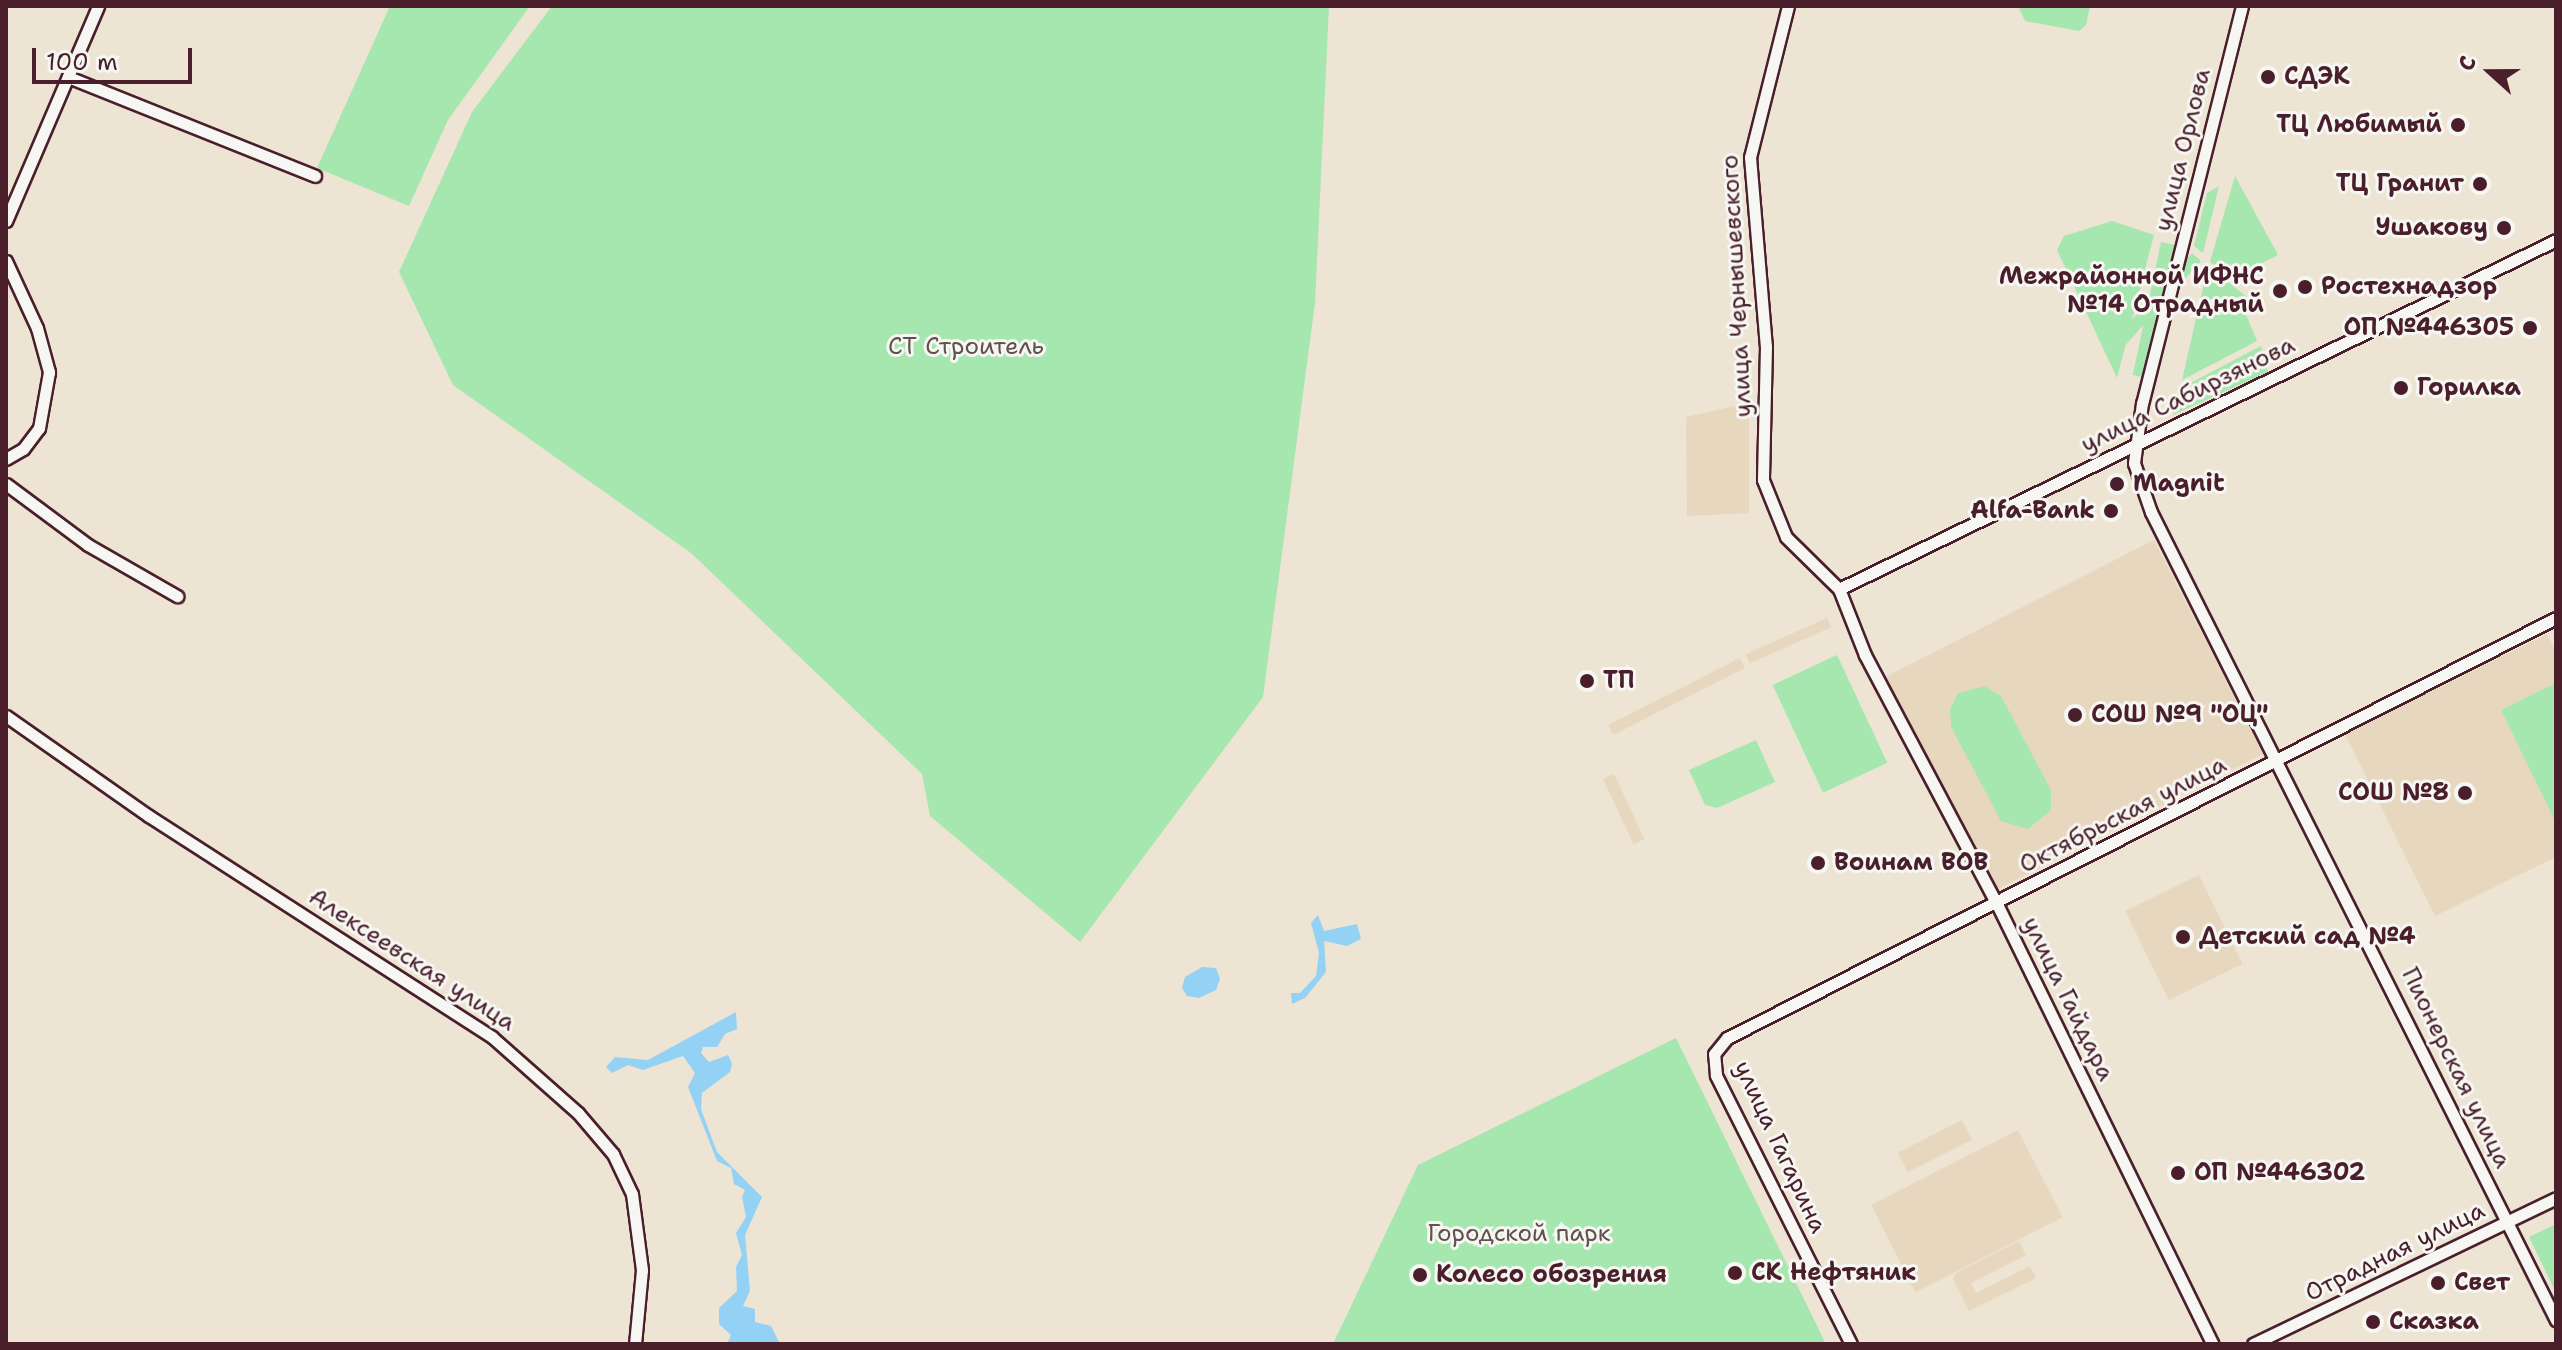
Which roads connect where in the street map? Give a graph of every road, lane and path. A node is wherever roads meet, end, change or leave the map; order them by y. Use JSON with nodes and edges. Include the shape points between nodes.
{"nodes":[{"id":1,"x":98,"y":6,"type":"edge"},
{"id":2,"x":1788,"y":6,"type":"edge"},
{"id":3,"x":2242,"y":6,"type":"edge"},
{"id":4,"x":68,"y":77,"type":"junction"},
{"id":5,"x":315,"y":176,"type":"dead end"},
{"id":6,"x":6,"y":221,"type":"edge"},
{"id":7,"x":2556,"y":240,"type":"edge"},
{"id":8,"x":6,"y":261,"type":"edge"},
{"id":9,"x":2134,"y":446,"type":"junction"},
{"id":10,"x":6,"y":459,"type":"edge"},
{"id":11,"x":6,"y":484,"type":"edge"},
{"id":12,"x":1839,"y":589,"type":"junction"},
{"id":13,"x":177,"y":596,"type":"dead end"},
{"id":14,"x":2556,"y":618,"type":"edge"},
{"id":15,"x":6,"y":716,"type":"edge"},
{"id":16,"x":2279,"y":761,"type":"junction"},
{"id":17,"x":1997,"y":904,"type":"junction"},
{"id":18,"x":1714,"y":1054,"type":"joint"},
{"id":19,"x":2556,"y":1198,"type":"edge"},
{"id":20,"x":2507,"y":1222,"type":"junction"},
{"id":21,"x":2556,"y":1320,"type":"edge"},
{"id":22,"x":635,"y":1344,"type":"edge"},
{"id":23,"x":1851,"y":1344,"type":"edge"},
{"id":24,"x":2213,"y":1344,"type":"edge"},
{"id":25,"x":2253,"y":1344,"type":"edge"}],
"edges":[{"from":1,"to":4,"type":"street"},
{"from":2,"to":12,"type":"street","name":"улица Чернышевского","via":[[1750,157],[1766,346],[1763,480],[1786,537]]},
{"from":3,"to":9,"type":"street","name":"улица Орлова"},
{"from":4,"to":5,"type":"street"},
{"from":4,"to":6,"type":"street"},
{"from":7,"to":9,"type":"street","name":"улица Сабирзянова"},
{"from":8,"to":10,"type":"street","via":[[37,328],[49,381],[39,428],[23,449]]},
{"from":9,"to":12,"type":"street","name":"улица Сабирзянова"},
{"from":9,"to":16,"type":"street","name":"Пионерская улица","via":[[2134,463],[2151,512]]},
{"from":11,"to":13,"type":"street","via":[[88,545]]},
{"from":12,"to":17,"type":"street","name":"улица Гайдара","via":[[1865,655]]},
{"from":14,"to":16,"type":"street","name":"Октябрьская улица"},
{"from":15,"to":22,"type":"street","name":"Алексеевская улица","via":[[149,816],[492,1037],[569,1104],[613,1154],[632,1194],[642,1270]]},
{"from":16,"to":17,"type":"street","name":"Октябрьская улица"},
{"from":16,"to":20,"type":"street","name":"Пионерская улица"},
{"from":17,"to":18,"type":"street","name":"Октябрьская улица","via":[[1727,1038]]},
{"from":17,"to":24,"type":"street","name":"улица Гайдара"},
{"from":18,"to":23,"type":"street","name":"улица Гагарина","via":[[1716,1075]]},
{"from":19,"to":20,"type":"street","name":"Отрадная улица"},
{"from":20,"to":21,"type":"street","name":"Пионерская улица"},
{"from":20,"to":25,"type":"street","name":"Отрадная улица"}]}
